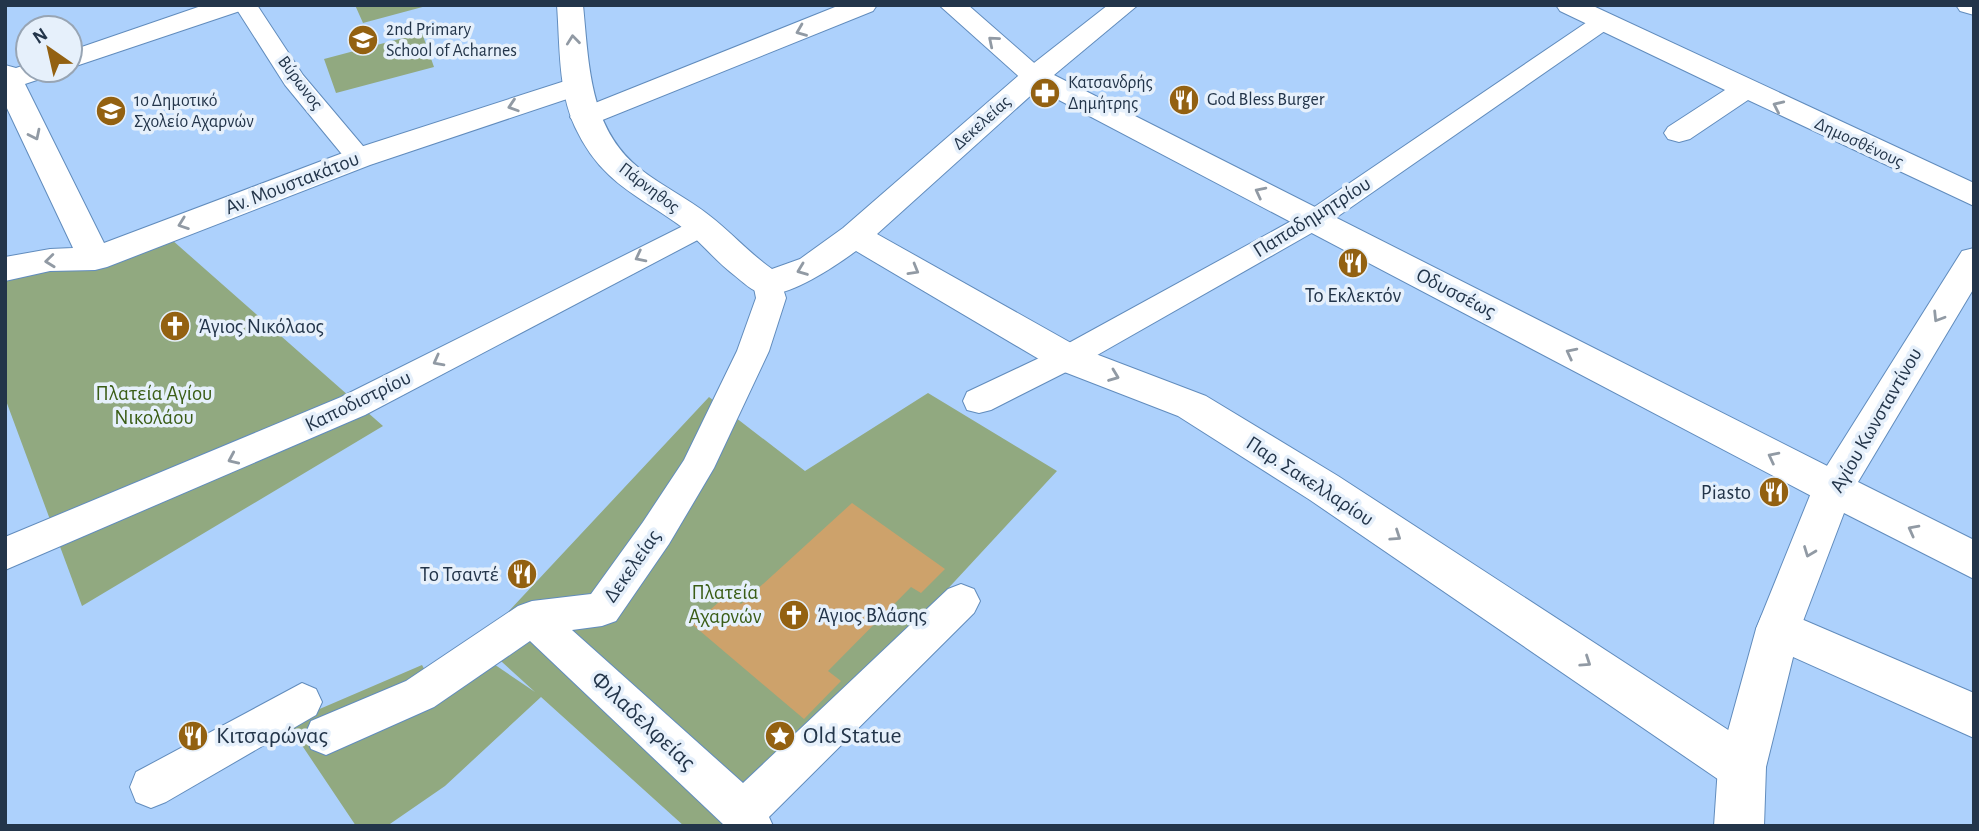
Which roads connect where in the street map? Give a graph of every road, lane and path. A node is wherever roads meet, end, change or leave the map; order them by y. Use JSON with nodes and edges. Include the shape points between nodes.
{"nodes":[{"id":1,"x":230,"y":5,"type":"edge"},
{"id":2,"x":245,"y":5,"type":"edge"},
{"id":3,"x":570,"y":5,"type":"edge"},
{"id":4,"x":864,"y":5,"type":"edge"},
{"id":5,"x":952,"y":5,"type":"edge"},
{"id":6,"x":1125,"y":5,"type":"edge"},
{"id":7,"x":1569,"y":5,"type":"edge"},
{"id":8,"x":1628,"y":5,"type":"edge"},
{"id":9,"x":1969,"y":5,"type":"edge"},
{"id":10,"x":1974,"y":7,"type":"edge"},
{"id":11,"x":1604,"y":21,"type":"junction"},
{"id":12,"x":84,"y":55,"type":"edge"},
{"id":13,"x":1035,"y":76,"type":"junction"},
{"id":14,"x":7,"y":77,"type":"edge"},
{"id":15,"x":578,"y":86,"type":"junction"},
{"id":16,"x":1744,"y":90,"type":"junction"},
{"id":17,"x":585,"y":117,"type":"junction"},
{"id":18,"x":1679,"y":133,"type":"dead end"},
{"id":19,"x":359,"y":158,"type":"junction"},
{"id":20,"x":1974,"y":196,"type":"edge"},
{"id":21,"x":1314,"y":220,"type":"junction"},
{"id":22,"x":701,"y":226,"type":"junction"},
{"id":23,"x":855,"y":236,"type":"junction"},
{"id":24,"x":1974,"y":259,"type":"edge"},
{"id":25,"x":95,"y":260,"type":"junction"},
{"id":26,"x":5,"y":269,"type":"edge"},
{"id":27,"x":757,"y":275,"type":"junction"},
{"id":28,"x":1067,"y":358,"type":"junction"},
{"id":29,"x":979,"y":401,"type":"dead end"},
{"id":30,"x":1833,"y":488,"type":"junction"},
{"id":31,"x":5,"y":554,"type":"edge"},
{"id":32,"x":1974,"y":561,"type":"edge"},
{"id":33,"x":961,"y":601,"type":"dead end"},
{"id":34,"x":532,"y":618,"type":"junction"},
{"id":35,"x":1778,"y":629,"type":"junction"},
{"id":36,"x":302,"y":702,"type":"dead end"},
{"id":37,"x":1974,"y":716,"type":"edge"},
{"id":38,"x":326,"y":735,"type":"dead end"},
{"id":39,"x":1742,"y":767,"type":"junction"},
{"id":40,"x":152,"y":787,"type":"dead end"},
{"id":41,"x":747,"y":820,"type":"edge"},
{"id":42,"x":1739,"y":826,"type":"edge"}],
"edges":[{"from":1,"to":12,"type":"street"},
{"from":2,"to":19,"type":"street","name":"Βύρωνος","via":[[294,80]]},
{"from":15,"to":3,"type":"street","name":"Πάρνηθος","one_way":true},
{"from":4,"to":17,"type":"street","one_way":true},
{"from":13,"to":5,"type":"street","name":"Οδυσσέως","one_way":true},
{"from":6,"to":13,"type":"street","name":"Δεκελείας"},
{"from":7,"to":11,"type":"street","name":"Δημοσθένους"},
{"from":8,"to":11,"type":"street","name":"Παπαδημητρίου"},
{"from":9,"to":10,"type":"street"},
{"from":11,"to":16,"type":"street","name":"Δημοσθένους"},
{"from":11,"to":21,"type":"street","name":"Παπαδημητρίου"},
{"from":21,"to":13,"type":"street","name":"Οδυσσέως","one_way":true},
{"from":13,"to":23,"type":"street","name":"Δεκελείας"},
{"from":14,"to":25,"type":"street","one_way":true},
{"from":15,"to":17,"type":"street","name":"Πάρνηθος"},
{"from":15,"to":19,"type":"street","name":"Αν. Μουστακάτου","one_way":true},
{"from":16,"to":18,"type":"street"},
{"from":20,"to":16,"type":"street","name":"Δημοσθένους","one_way":true},
{"from":17,"to":22,"type":"street","name":"Πάρνηθος","via":[[610,158]]},
{"from":19,"to":25,"type":"street","name":"Αν. Μουστακάτου","one_way":true},
{"from":21,"to":28,"type":"street","name":"Παπαδημητρίου"},
{"from":30,"to":21,"type":"street","name":"Οδυσσέως","one_way":true},
{"from":22,"to":27,"type":"street","name":"Πάρνηθος"},
{"from":22,"to":31,"type":"street","name":"Καποδιστρίου","one_way":true,"via":[[353,406]]},
{"from":23,"to":27,"type":"street","name":"Δεκελείας","one_way":true,"via":[[812,267]]},
{"from":23,"to":28,"type":"street","name":"Παρ. Σακελλαρίου","one_way":true},
{"from":24,"to":30,"type":"street","name":"Αγίου Κωνσταντίνου","one_way":true},
{"from":25,"to":26,"type":"street","name":"Αν. Μουστακάτου","one_way":true,"via":[[50,260]]},
{"from":27,"to":34,"type":"street","name":"Δεκελείας","via":[[771,298],[753,351],[697,468],[656,533],[602,609]]},
{"from":28,"to":29,"type":"street","name":"Παπαδημητρίου"},
{"from":28,"to":39,"type":"street","name":"Παρ. Σακελλαρίου","one_way":true,"via":[[1192,406],[1324,488]]},
{"from":32,"to":30,"type":"street","name":"Οδυσσέως","one_way":true},
{"from":30,"to":35,"type":"street","name":"Αγίου Κωνσταντίνου","one_way":true},
{"from":33,"to":41,"type":"street"},
{"from":34,"to":38,"type":"street","name":"Δεκελείας","via":[[420,694]]},
{"from":34,"to":41,"type":"street","name":"Φιλαδελφείας"},
{"from":35,"to":37,"type":"street"},
{"from":35,"to":39,"type":"street","name":"Αγίου Κωνσταντίνου"},
{"from":36,"to":40,"type":"street"},
{"from":39,"to":42,"type":"street","name":"Αγίου Κωνσταντίνου"}]}
